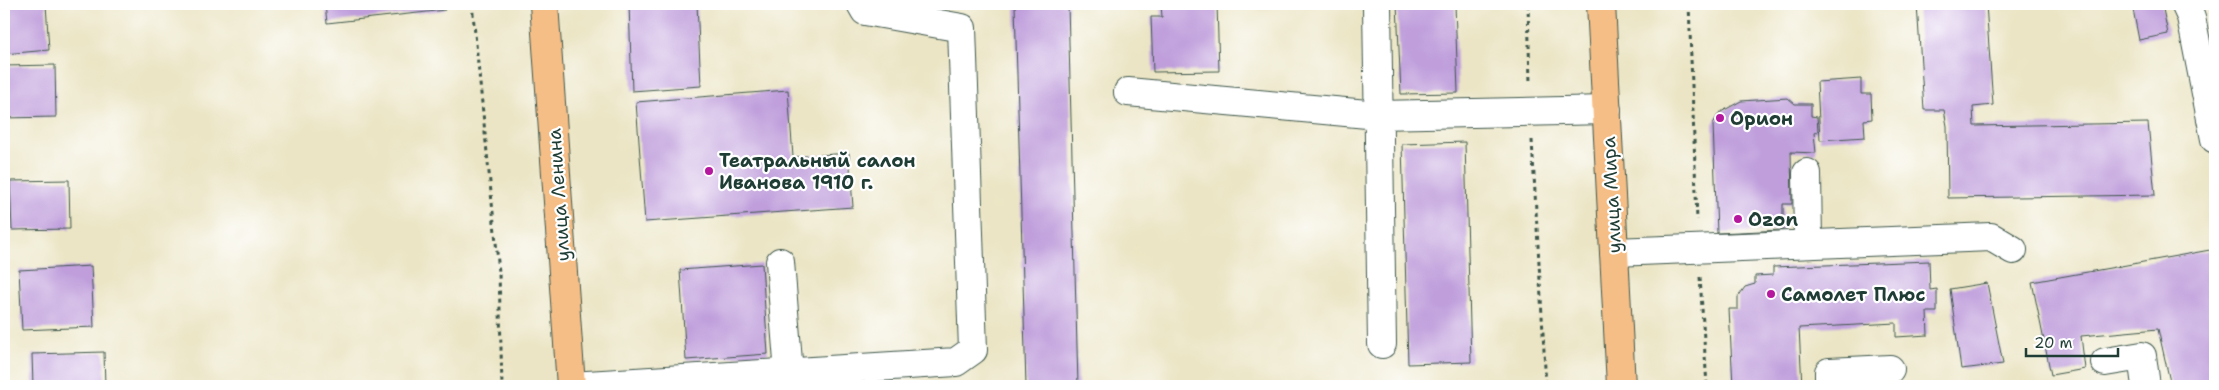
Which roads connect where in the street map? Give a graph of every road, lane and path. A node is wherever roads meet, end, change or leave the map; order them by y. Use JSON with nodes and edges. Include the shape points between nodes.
{"nodes":[{"id":1,"x":472,"y":4,"type":"edge"},
{"id":2,"x":544,"y":4,"type":"edge"},
{"id":3,"x":861,"y":4,"type":"edge"},
{"id":4,"x":1377,"y":4,"type":"edge"},
{"id":5,"x":1528,"y":4,"type":"edge"},
{"id":6,"x":1601,"y":4,"type":"edge"},
{"id":7,"x":1689,"y":4,"type":"edge"},
{"id":8,"x":2185,"y":4,"type":"edge"},
{"id":9,"x":1128,"y":92,"type":"dead end"},
{"id":10,"x":1607,"y":110,"type":"junction"},
{"id":11,"x":1531,"y":114,"type":"junction"},
{"id":12,"x":1378,"y":115,"type":"junction"},
{"id":13,"x":2215,"y":139,"type":"edge"},
{"id":14,"x":1807,"y":173,"type":"dead end"},
{"id":15,"x":1808,"y":244,"type":"junction"},
{"id":16,"x":1698,"y":247,"type":"junction"},
{"id":17,"x":2013,"y":250,"type":"dead end"},
{"id":18,"x":1614,"y":252,"type":"junction"},
{"id":19,"x":780,"y":262,"type":"dead end"},
{"id":20,"x":1382,"y":344,"type":"dead end"},
{"id":21,"x":4,"y":358,"type":"edge"},
{"id":22,"x":2105,"y":362,"type":"dead end"},
{"id":23,"x":1890,"y":368,"type":"dead end"},
{"id":24,"x":789,"y":374,"type":"junction"},
{"id":25,"x":6,"y":386,"type":"edge"},
{"id":26,"x":502,"y":386,"type":"edge"},
{"id":27,"x":572,"y":386,"type":"edge"},
{"id":28,"x":1546,"y":386,"type":"edge"},
{"id":29,"x":1621,"y":386,"type":"edge"},
{"id":30,"x":1707,"y":386,"type":"edge"},
{"id":31,"x":1830,"y":386,"type":"edge"},
{"id":32,"x":2146,"y":386,"type":"edge"}],
"edges":[{"from":1,"to":26,"type":"path","via":[[499,272]]},
{"from":2,"to":27,"type":"main road","name":"улица Ленина"},
{"from":3,"to":24,"type":"lane","via":[[865,11],[962,28],[973,350],[956,362]]},
{"from":4,"to":12,"type":"lane"},
{"from":5,"to":11,"type":"path"},
{"from":6,"to":10,"type":"main road","name":"улица Мира"},
{"from":7,"to":16,"type":"path"},
{"from":8,"to":13,"type":"lane","via":[[2191,17]]},
{"from":9,"to":12,"type":"lane"},
{"from":10,"to":11,"type":"lane"},
{"from":10,"to":18,"type":"main road","name":"улица Мира"},
{"from":11,"to":12,"type":"lane"},
{"from":11,"to":28,"type":"path"},
{"from":12,"to":20,"type":"lane"},
{"from":14,"to":15,"type":"lane"},
{"from":15,"to":16,"type":"lane"},
{"from":15,"to":17,"type":"lane","via":[[1991,237]]},
{"from":16,"to":18,"type":"lane"},
{"from":16,"to":30,"type":"path"},
{"from":18,"to":29,"type":"main road","name":"улица Мира"},
{"from":19,"to":24,"type":"lane"},
{"from":21,"to":25,"type":"path"},
{"from":22,"to":32,"type":"lane","via":[[2142,356]]},
{"from":23,"to":31,"type":"lane","via":[[1829,372]]},
{"from":24,"to":27,"type":"lane"}]}
